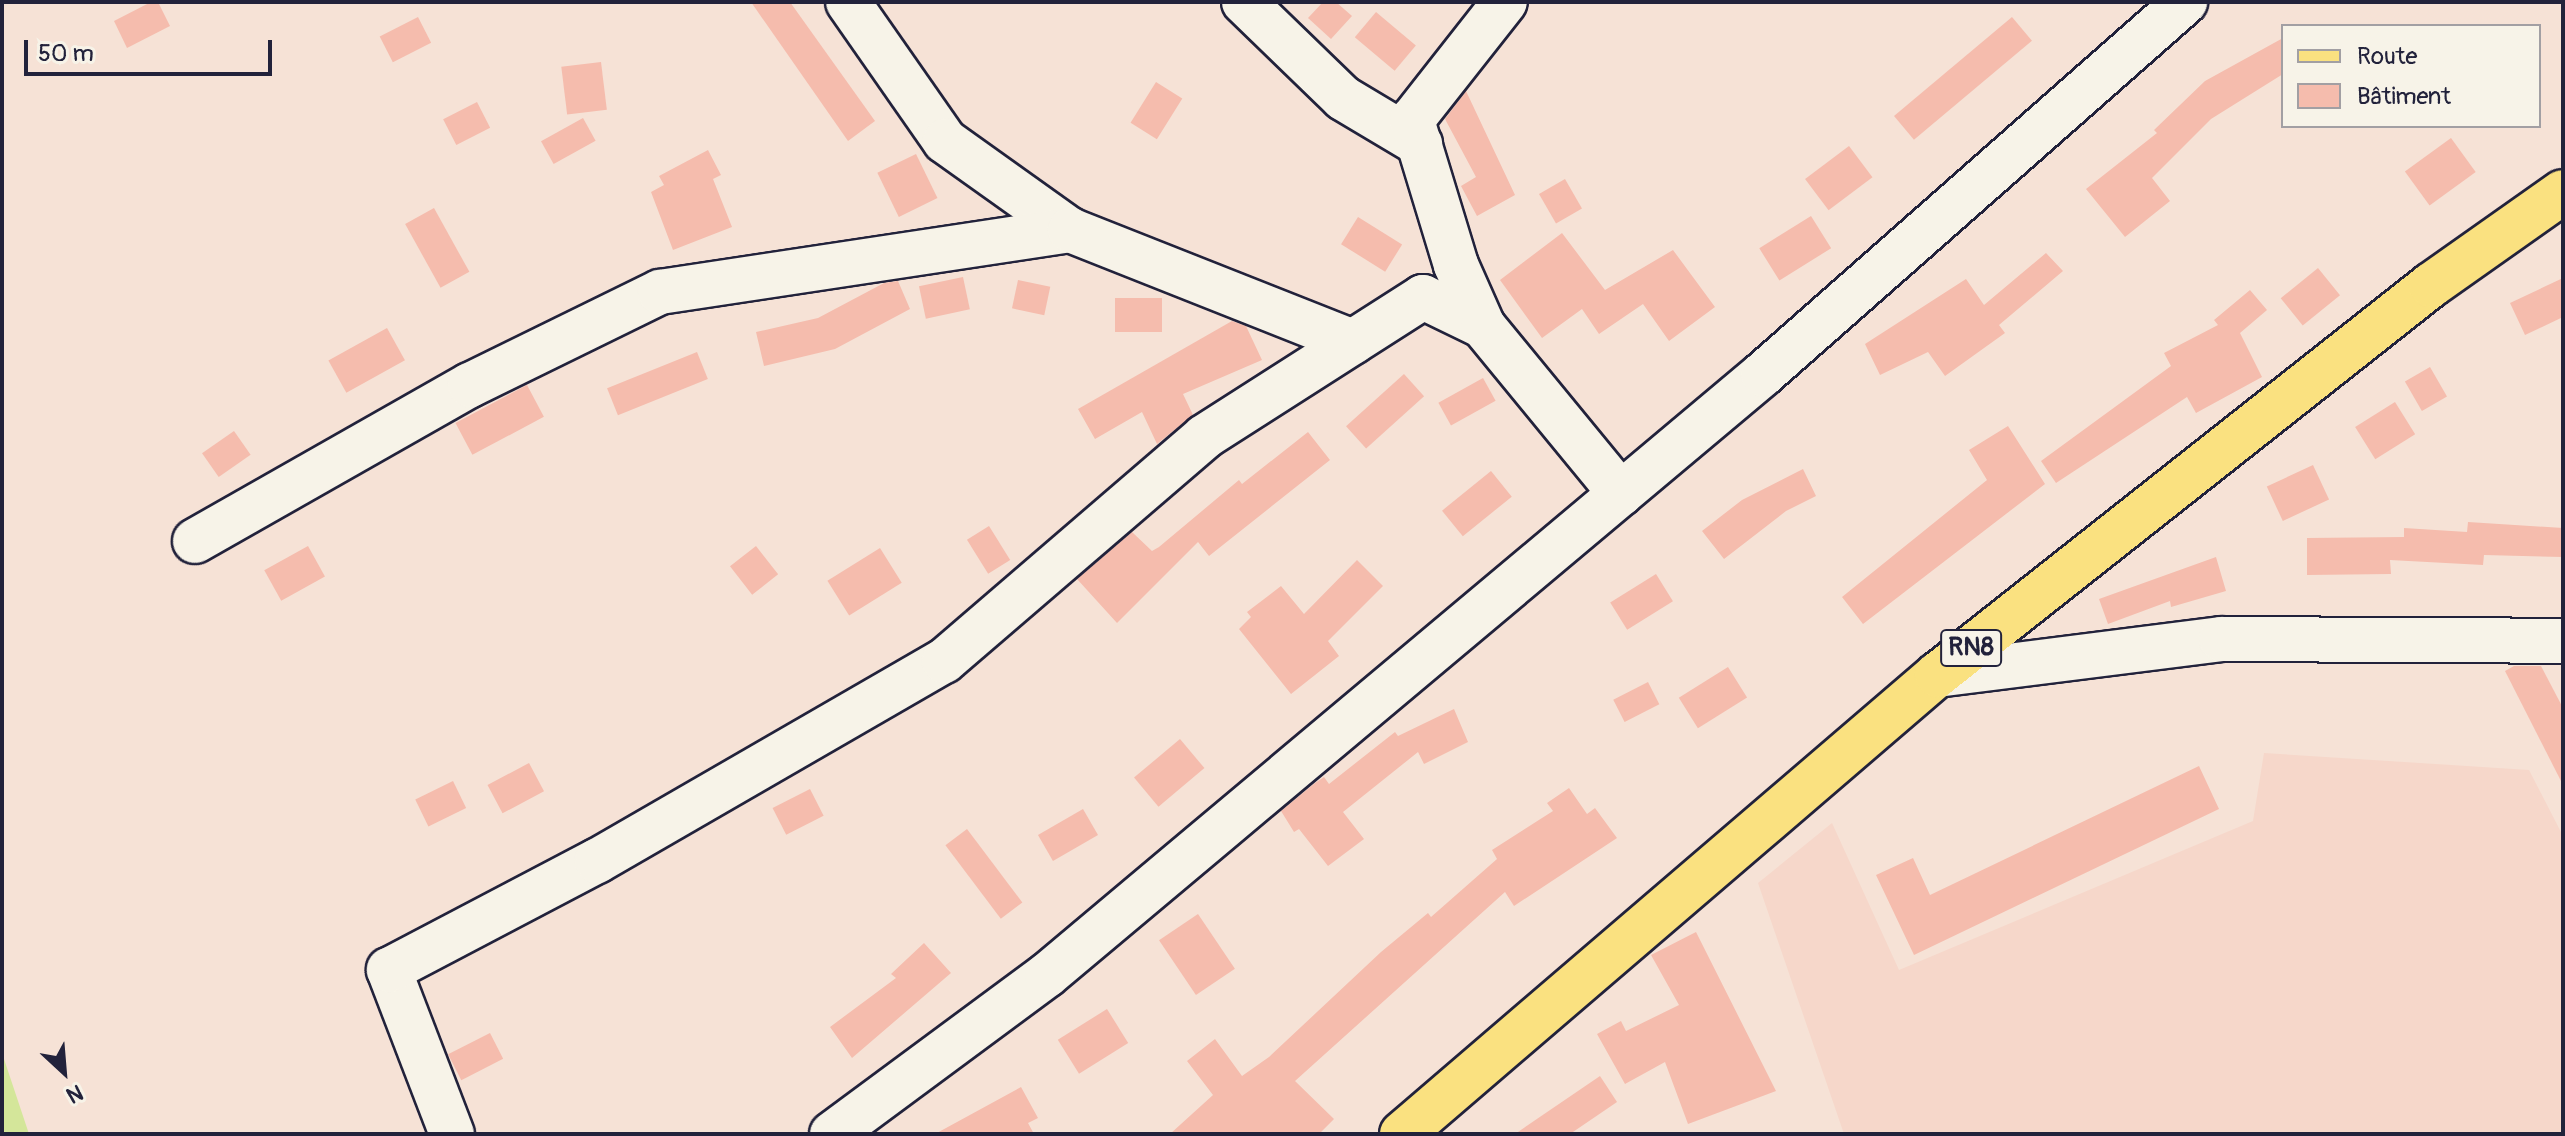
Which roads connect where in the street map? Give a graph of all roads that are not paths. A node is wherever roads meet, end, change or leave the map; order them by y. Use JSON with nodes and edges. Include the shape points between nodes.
{"nodes":[{"id":1,"x":848,"y":2,"type":"edge"},
{"id":2,"x":1244,"y":2,"type":"edge"},
{"id":3,"x":1505,"y":2,"type":"edge"},
{"id":4,"x":2185,"y":2,"type":"edge"},
{"id":5,"x":1420,"y":144,"type":"junction"},
{"id":6,"x":2563,"y":192,"type":"edge"},
{"id":7,"x":1070,"y":230,"type":"junction"},
{"id":8,"x":1483,"y":326,"type":"junction"},
{"id":9,"x":1353,"y":342,"type":"junction"},
{"id":10,"x":1621,"y":494,"type":"junction"},
{"id":11,"x":195,"y":541,"type":"dead end"},
{"id":12,"x":2563,"y":641,"type":"edge"},
{"id":13,"x":1937,"y":675,"type":"junction"},
{"id":14,"x":452,"y":1134,"type":"edge"},
{"id":15,"x":832,"y":1134,"type":"edge"},
{"id":16,"x":1402,"y":1134,"type":"edge"}],
"edges":[{"from":1,"to":7,"type":"street","via":[[945,141]]},
{"from":2,"to":5,"type":"street","via":[[1343,98]]},
{"from":3,"to":5,"type":"street","via":[[1412,120]]},
{"from":4,"to":10,"type":"street"},
{"from":5,"to":8,"type":"street","via":[[1456,265]]},
{"from":6,"to":13,"type":"main road","number":"RN8","via":[[2431,285]]},
{"from":7,"to":9,"type":"street"},
{"from":7,"to":11,"type":"street","via":[[660,292],[470,385]]},
{"from":8,"to":9,"type":"street","via":[[1423,297]]},
{"from":8,"to":10,"type":"street"},
{"from":9,"to":14,"type":"street","via":[[1204,437],[944,661],[597,861],[389,970]]},
{"from":10,"to":15,"type":"street","via":[[1047,975]]},
{"from":12,"to":13,"type":"street","via":[[2221,639]]},
{"from":13,"to":16,"type":"main road","number":"RN8"}]}
